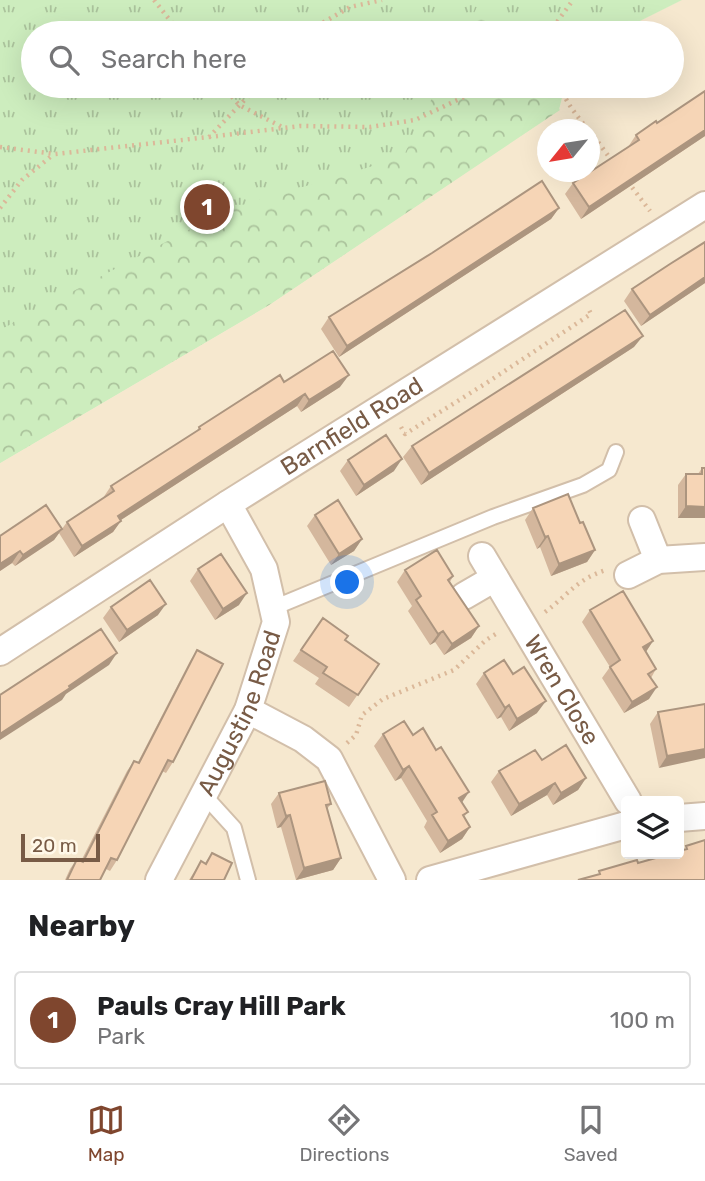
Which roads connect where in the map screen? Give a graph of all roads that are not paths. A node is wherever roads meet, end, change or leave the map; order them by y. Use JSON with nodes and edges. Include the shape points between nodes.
{"nodes":[{"id":1,"x":705,"y":205,"type":"edge"},
{"id":2,"x":616,"y":452,"type":"dead end"},
{"id":3,"x":228,"y":504,"type":"junction"},
{"id":4,"x":642,"y":520,"type":"dead end"},
{"id":5,"x":705,"y":556,"type":"edge"},
{"id":6,"x":658,"y":561,"type":"junction"},
{"id":7,"x":628,"y":575,"type":"road end"},
{"id":8,"x":464,"y":596,"type":"dead end"},
{"id":9,"x":273,"y":608,"type":"junction"},
{"id":10,"x":0,"y":652,"type":"edge"},
{"id":11,"x":248,"y":710,"type":"junction"},
{"id":12,"x":204,"y":795,"type":"junction"},
{"id":13,"x":625,"y":796,"type":"edge"},
{"id":14,"x":705,"y":816,"type":"edge"},
{"id":15,"x":684,"y":818,"type":"edge"},
{"id":16,"x":621,"y":826,"type":"edge"},
{"id":17,"x":159,"y":880,"type":"edge"},
{"id":18,"x":248,"y":880,"type":"edge"},
{"id":19,"x":392,"y":880,"type":"edge"},
{"id":20,"x":430,"y":880,"type":"edge"}],
"edges":[{"from":1,"to":3,"type":"street","name":"Barnfield Road"},
{"from":2,"to":9,"type":"lane","via":[[608,470],[583,485]]},
{"from":3,"to":9,"type":"street","name":"Augustine Road","via":[[264,569]]},
{"from":3,"to":10,"type":"street","name":"Barnfield Road"},
{"from":4,"to":6,"type":"street"},
{"from":5,"to":6,"type":"street"},
{"from":6,"to":7,"type":"street"},
{"from":8,"to":13,"type":"street","name":"Wren Close","via":[[488,567]]},
{"from":9,"to":11,"type":"street","name":"Augustine Road","via":[[276,622]]},
{"from":11,"to":12,"type":"street","name":"Augustine Road"},
{"from":11,"to":19,"type":"street","via":[[303,739],[329,759]]},
{"from":12,"to":17,"type":"street","name":"Augustine Road"},
{"from":12,"to":18,"type":"lane","via":[[234,828]]},
{"from":14,"to":15,"type":"street"},
{"from":16,"to":20,"type":"street"}]}
